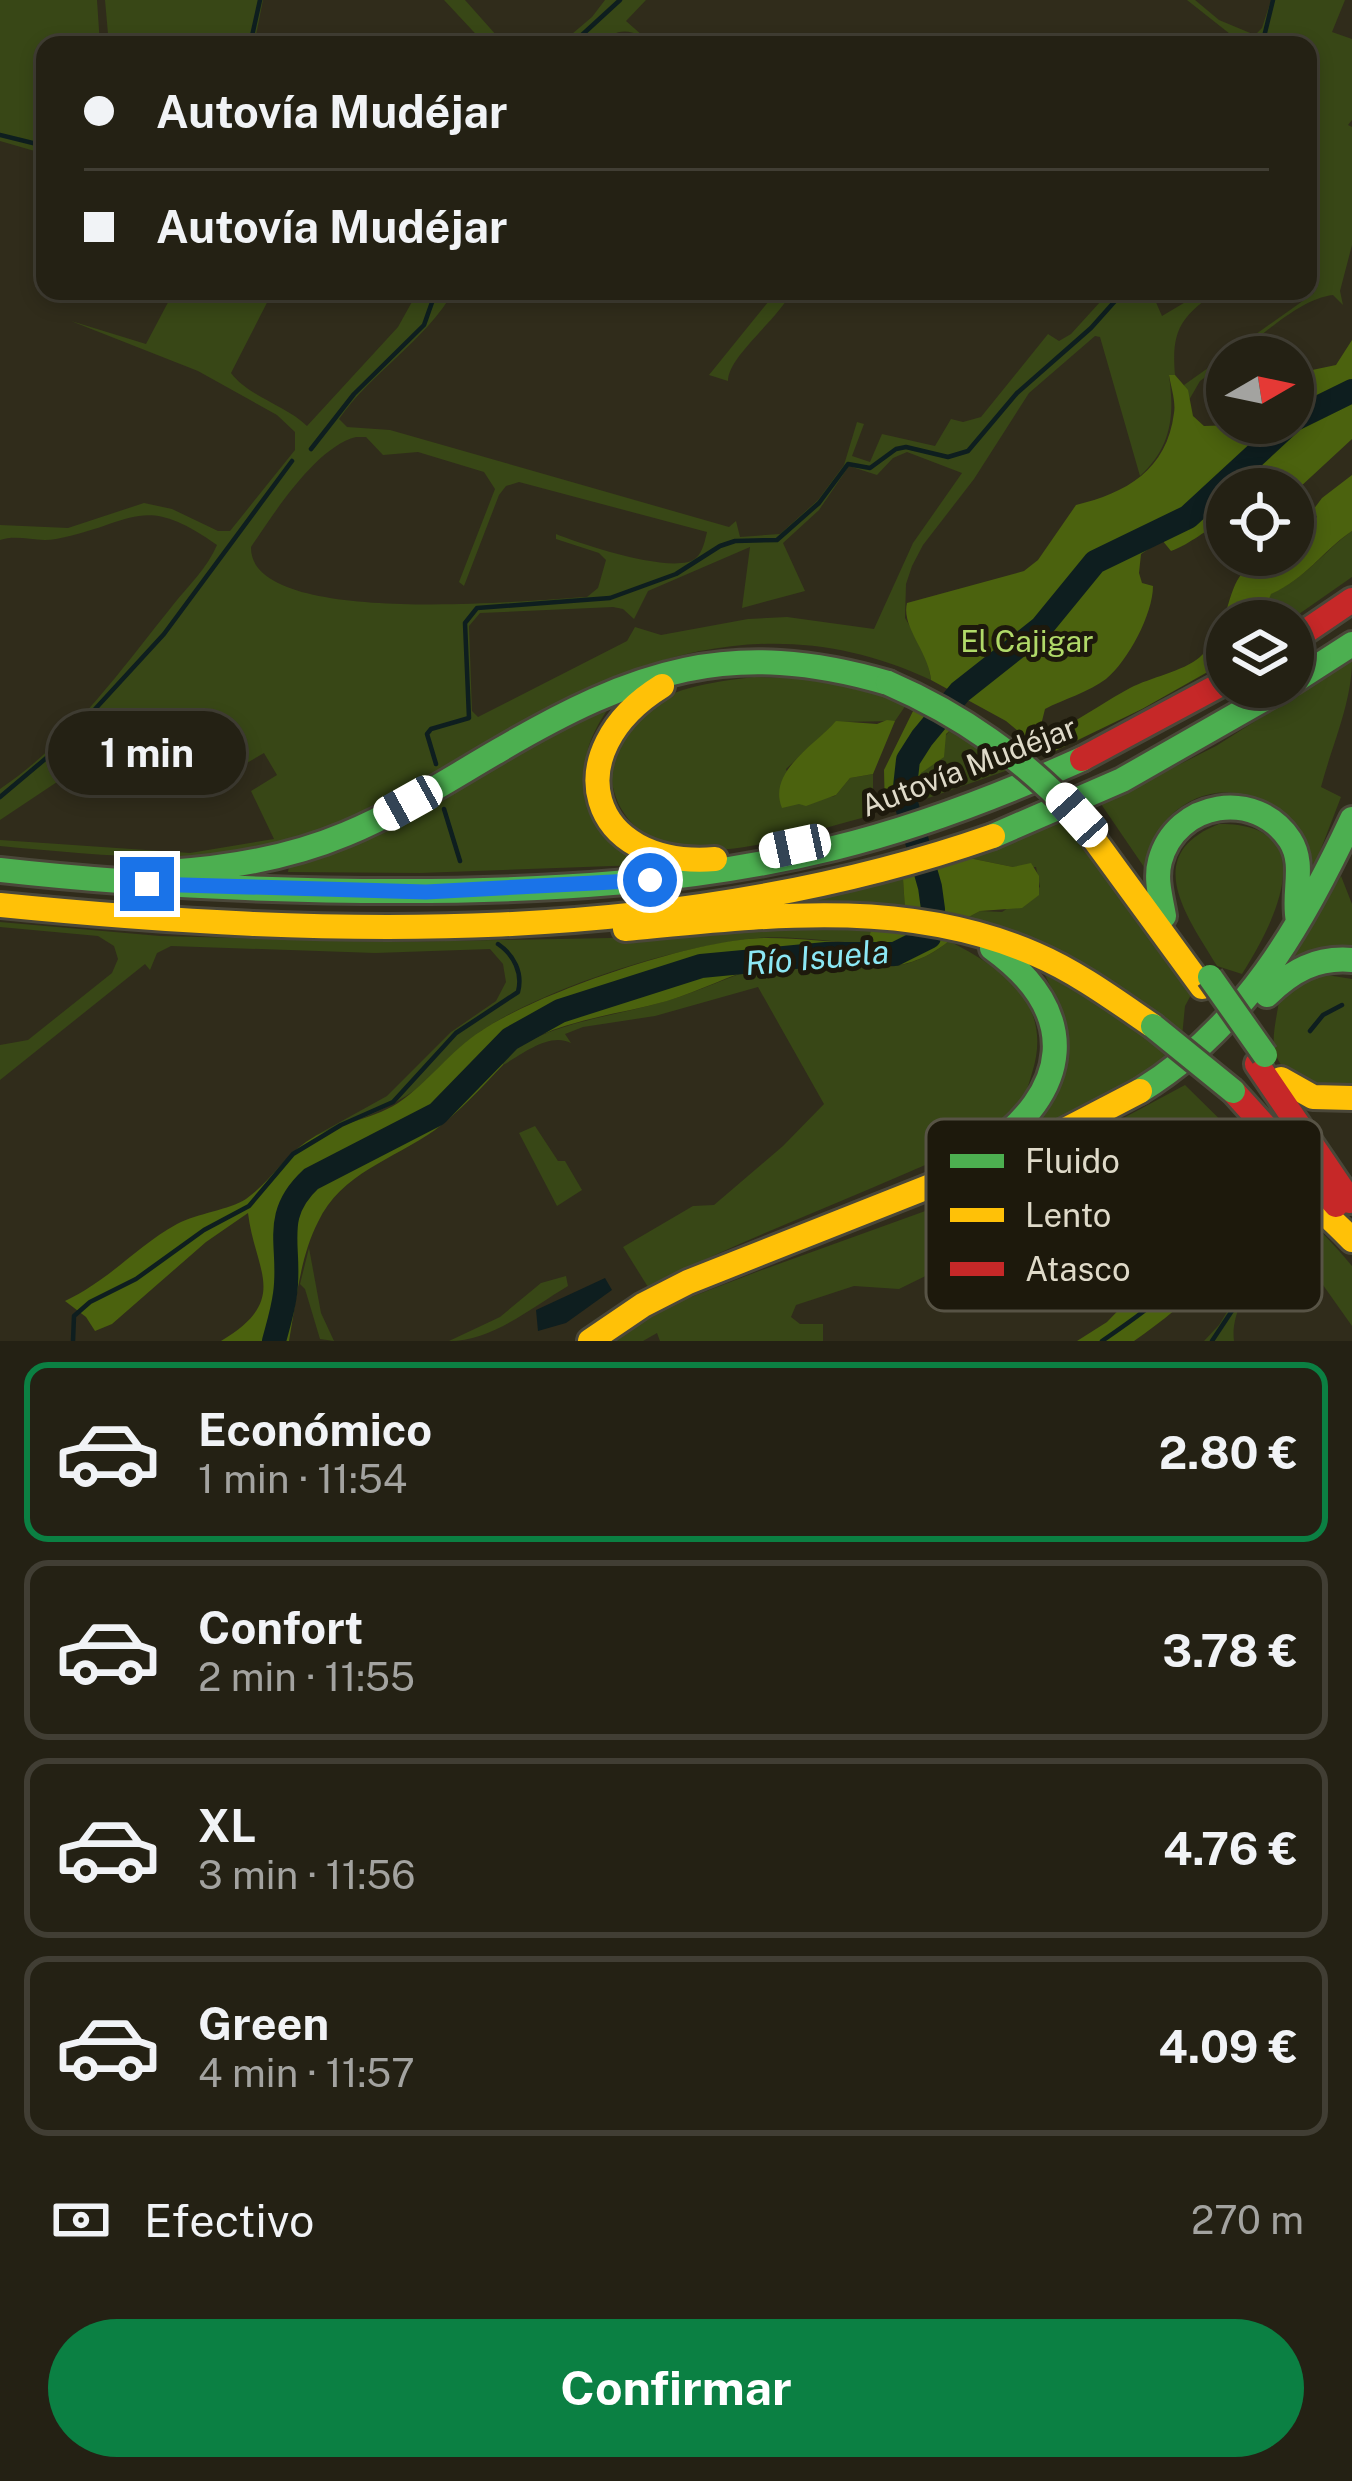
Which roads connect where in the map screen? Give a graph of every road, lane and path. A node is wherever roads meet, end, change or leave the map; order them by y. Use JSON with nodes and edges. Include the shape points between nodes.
{"nodes":[{"id":1,"x":1352,"y":600,"type":"edge"},
{"id":2,"x":1314,"y":626,"type":"edge"},
{"id":3,"x":1352,"y":644,"type":"edge"},
{"id":4,"x":776,"y":663,"type":"junction"},
{"id":5,"x":1314,"y":668,"type":"edge"},
{"id":6,"x":1206,"y":692,"type":"edge"},
{"id":7,"x":1247,"y":708,"type":"edge"},
{"id":8,"x":1077,"y":815,"type":"junction"},
{"id":9,"x":1352,"y":818,"type":"edge"},
{"id":10,"x":834,"y":848,"type":"junction"},
{"id":11,"x":3,"y":870,"type":"edge"},
{"id":12,"x":0,"y":905,"type":"edge"},
{"id":13,"x":1164,"y":916,"type":"junction"},
{"id":14,"x":387,"y":926,"type":"junction"},
{"id":15,"x":1300,"y":926,"type":"junction"},
{"id":16,"x":974,"y":931,"type":"junction"},
{"id":17,"x":1352,"y":960,"type":"edge"},
{"id":18,"x":1206,"y":982,"type":"junction"},
{"id":19,"x":1209,"y":1039,"type":"junction"},
{"id":20,"x":1261,"y":1060,"type":"junction"},
{"id":21,"x":1281,"y":1079,"type":"junction"},
{"id":22,"x":1352,"y":1098,"type":"edge"},
{"id":23,"x":1027,"y":1119,"type":"edge"},
{"id":24,"x":1086,"y":1119,"type":"edge"},
{"id":25,"x":1259,"y":1119,"type":"edge"},
{"id":26,"x":1299,"y":1119,"type":"edge"},
{"id":27,"x":1309,"y":1119,"type":"edge"},
{"id":28,"x":1322,"y":1138,"type":"edge"},
{"id":29,"x":1322,"y":1156,"type":"edge"},
{"id":30,"x":1352,"y":1182,"type":"edge"},
{"id":31,"x":926,"y":1184,"type":"edge"},
{"id":32,"x":926,"y":1188,"type":"edge"},
{"id":33,"x":920,"y":1190,"type":"junction"},
{"id":34,"x":1322,"y":1190,"type":"edge"},
{"id":35,"x":1352,"y":1203,"type":"edge"},
{"id":36,"x":1322,"y":1210,"type":"edge"},
{"id":37,"x":1352,"y":1227,"type":"edge"},
{"id":38,"x":1352,"y":1240,"type":"edge"},
{"id":39,"x":590,"y":1341,"type":"edge"}],
"edges":[{"from":1,"to":2,"type":"highway"},
{"from":3,"to":5,"type":"highway"},
{"from":4,"to":8,"type":"highway","bridge":true,"via":[[887,682],[943,706],[991,735]]},
{"from":4,"to":10,"type":"highway","via":[[688,676],[624,709],[600,750],[601,798],[626,837],[662,856],[728,858],[820,840]]},
{"from":4,"to":11,"type":"highway","via":[[704,664],[619,688],[386,815],[286,855],[188,871],[26,861]]},
{"from":6,"to":10,"type":"highway","name":"Autovía Mudéjar","via":[[1070,764],[945,815]]},
{"from":7,"to":14,"type":"highway","via":[[1112,783],[956,849],[868,874],[653,910]]},
{"from":8,"to":13,"type":"highway","via":[[1106,838]]},
{"from":8,"to":18,"type":"highway"},
{"from":9,"to":15,"type":"highway"},
{"from":10,"to":11,"type":"highway","name":"Autovía Mudéjar","via":[[693,875],[512,890],[230,889]]},
{"from":12,"to":14,"type":"highway","via":[[178,922]]},
{"from":13,"to":15,"type":"highway","via":[[1158,871],[1168,839],[1192,816],[1234,805],[1266,815],[1290,839],[1300,871]]},
{"from":13,"to":18,"type":"highway"},
{"from":14,"to":16,"type":"highway","via":[[403,937],[517,934],[839,912]]},
{"from":15,"to":19,"type":"highway"},
{"from":16,"to":23,"type":"highway","via":[[1041,992],[1055,1038],[1052,1074]]},
{"from":16,"to":25,"type":"highway","bridge":true,"via":[[1058,965],[1153,1026]]},
{"from":17,"to":19,"type":"highway","via":[[1304,964],[1226,1036]]},
{"from":18,"to":20,"type":"highway","bridge":true},
{"from":19,"to":24,"type":"highway","via":[[1162,1077]]},
{"from":20,"to":21,"type":"highway"},
{"from":20,"to":26,"type":"highway"},
{"from":21,"to":22,"type":"highway","via":[[1313,1097]]},
{"from":21,"to":27,"type":"highway"},
{"from":28,"to":30,"type":"highway"},
{"from":29,"to":35,"type":"highway"},
{"from":31,"to":33,"type":"highway"},
{"from":32,"to":33,"type":"highway"},
{"from":33,"to":39,"type":"highway","via":[[688,1282]]},
{"from":34,"to":37,"type":"highway","bridge":true},
{"from":36,"to":38,"type":"highway"}]}
